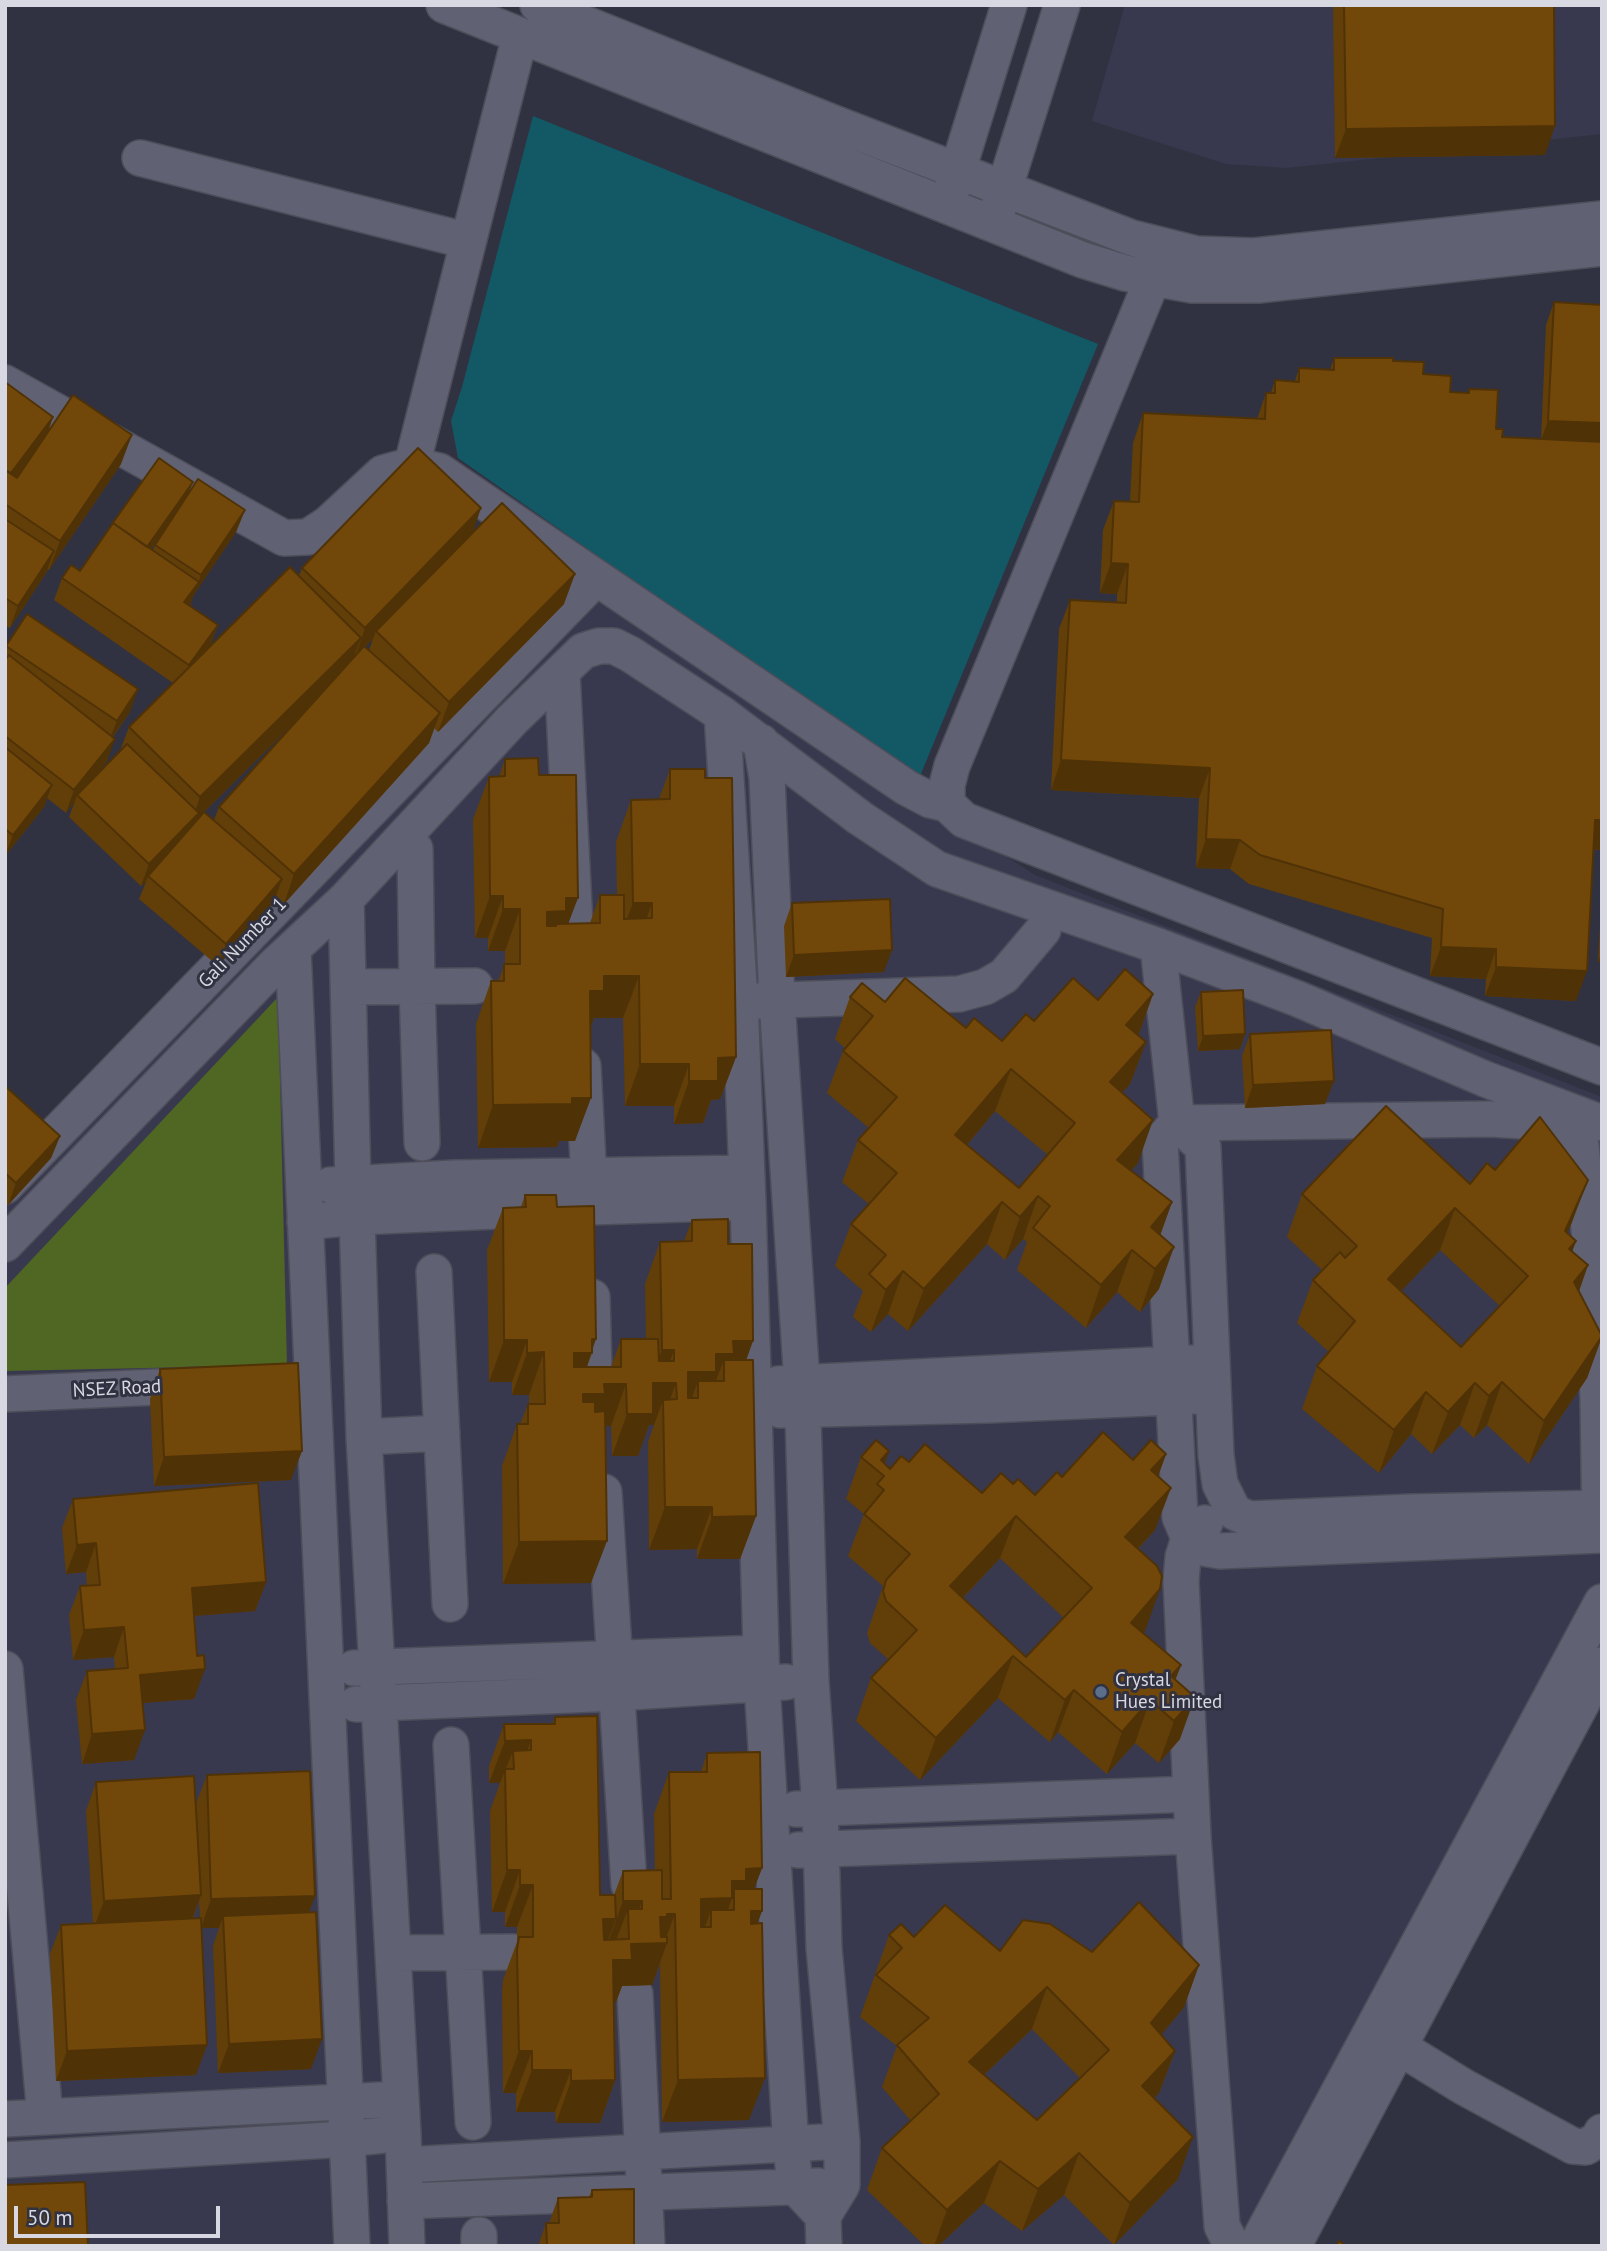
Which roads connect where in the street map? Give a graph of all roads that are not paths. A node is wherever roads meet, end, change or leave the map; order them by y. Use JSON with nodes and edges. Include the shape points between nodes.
{"nodes":[{"id":1,"x":444,"y":5,"type":"edge"},
{"id":2,"x":538,"y":5,"type":"edge"},
{"id":3,"x":1009,"y":5,"type":"edge"},
{"id":4,"x":1062,"y":5,"type":"edge"},
{"id":5,"x":520,"y":36,"type":"junction"},
{"id":6,"x":140,"y":158,"type":"dead end"},
{"id":7,"x":959,"y":171,"type":"junction"},
{"id":8,"x":1005,"y":189,"type":"junction"},
{"id":9,"x":947,"y":206,"type":"junction"},
{"id":10,"x":1602,"y":219,"type":"edge"},
{"id":11,"x":993,"y":224,"type":"junction"},
{"id":12,"x":468,"y":241,"type":"junction"},
{"id":13,"x":1602,"y":248,"type":"edge"},
{"id":14,"x":1153,"y":278,"type":"junction"},
{"id":15,"x":5,"y":383,"type":"edge"},
{"id":16,"x":412,"y":465,"type":"junction"},
{"id":17,"x":596,"y":579,"type":"junction"},
{"id":18,"x":562,"y":672,"type":"junction"},
{"id":19,"x":722,"y":714,"type":"junction"},
{"id":20,"x":761,"y":742,"type":"junction"},
{"id":21,"x":947,"y":804,"type":"junction"},
{"id":22,"x":415,"y":849,"type":"dead end"},
{"id":23,"x":770,"y":860,"type":"junction"},
{"id":24,"x":732,"y":863,"type":"junction"},
{"id":25,"x":345,"y":899,"type":"junction"},
{"id":26,"x":1043,"y":930,"type":"dead end"},
{"id":27,"x":576,"y":945,"type":"edge"},
{"id":28,"x":1158,"y":946,"type":"junction"},
{"id":29,"x":293,"y":949,"type":"junction"},
{"id":30,"x":475,"y":986,"type":"dead end"},
{"id":31,"x":349,"y":987,"type":"junction"},
{"id":32,"x":417,"y":987,"type":"junction"},
{"id":33,"x":777,"y":1000,"type":"junction"},
{"id":34,"x":740,"y":1001,"type":"junction"},
{"id":35,"x":581,"y":1038,"type":"edge"},
{"id":36,"x":1602,"y":1066,"type":"edge"},
{"id":37,"x":1177,"y":1123,"type":"junction"},
{"id":38,"x":1602,"y":1123,"type":"edge"},
{"id":39,"x":422,"y":1143,"type":"dead end"},
{"id":40,"x":5,"y":1186,"type":"edge"},
{"id":41,"x":302,"y":1187,"type":"junction"},
{"id":42,"x":747,"y":1188,"type":"junction"},
{"id":43,"x":355,"y":1200,"type":"junction"},
{"id":44,"x":590,"y":1219,"type":"junction"},
{"id":45,"x":305,"y":1222,"type":"junction"},
{"id":46,"x":750,"y":1243,"type":"junction"},
{"id":47,"x":5,"y":1244,"type":"edge"},
{"id":48,"x":793,"y":1244,"type":"junction"},
{"id":49,"x":434,"y":1272,"type":"dead end"},
{"id":50,"x":594,"y":1371,"type":"edge"},
{"id":51,"x":1213,"y":1378,"type":"junction"},
{"id":52,"x":1173,"y":1381,"type":"junction"},
{"id":53,"x":229,"y":1384,"type":"edge"},
{"id":54,"x":5,"y":1394,"type":"edge"},
{"id":55,"x":802,"y":1396,"type":"junction"},
{"id":56,"x":754,"y":1398,"type":"junction"},
{"id":57,"x":442,"y":1433,"type":"junction"},
{"id":58,"x":364,"y":1437,"type":"junction"},
{"id":59,"x":603,"y":1481,"type":"edge"},
{"id":60,"x":1227,"y":1502,"type":"junction"},
{"id":61,"x":1601,"y":1521,"type":"edge"},
{"id":62,"x":1411,"y":1527,"type":"junction"},
{"id":63,"x":1189,"y":1538,"type":"junction"},
{"id":64,"x":808,"y":1570,"type":"junction"},
{"id":65,"x":759,"y":1571,"type":"junction"},
{"id":66,"x":1602,"y":1602,"type":"edge"},
{"id":67,"x":450,"y":1604,"type":"dead end"},
{"id":68,"x":615,"y":1658,"type":"junction"},
{"id":69,"x":1602,"y":1665,"type":"edge"},
{"id":70,"x":377,"y":1667,"type":"junction"},
{"id":71,"x":761,"y":1668,"type":"junction"},
{"id":72,"x":5,"y":1669,"type":"edge"},
{"id":73,"x":327,"y":1670,"type":"junction"},
{"id":74,"x":811,"y":1681,"type":"junction"},
{"id":75,"x":617,"y":1693,"type":"junction"},
{"id":76,"x":328,"y":1704,"type":"junction"},
{"id":77,"x":379,"y":1704,"type":"junction"},
{"id":78,"x":450,"y":1745,"type":"dead end"},
{"id":79,"x":1191,"y":1794,"type":"junction"},
{"id":80,"x":820,"y":1808,"type":"junction"},
{"id":81,"x":770,"y":1810,"type":"junction"},
{"id":82,"x":1193,"y":1836,"type":"junction"},
{"id":83,"x":821,"y":1849,"type":"junction"},
{"id":84,"x":771,"y":1850,"type":"junction"},
{"id":85,"x":629,"y":1885,"type":"edge"},
{"id":86,"x":463,"y":1952,"type":"junction"},
{"id":87,"x":513,"y":1952,"type":"dead end"},
{"id":88,"x":393,"y":1953,"type":"junction"},
{"id":89,"x":635,"y":1994,"type":"edge"},
{"id":90,"x":1399,"y":2047,"type":"junction"},
{"id":91,"x":345,"y":2103,"type":"junction"},
{"id":92,"x":45,"y":2116,"type":"junction"},
{"id":93,"x":5,"y":2119,"type":"edge"},
{"id":94,"x":473,"y":2122,"type":"dead end"},
{"id":95,"x":403,"y":2132,"type":"junction"},
{"id":96,"x":1602,"y":2132,"type":"edge"},
{"id":97,"x":346,"y":2139,"type":"junction"},
{"id":98,"x":842,"y":2141,"type":"junction"},
{"id":99,"x":791,"y":2146,"type":"junction"},
{"id":100,"x":643,"y":2153,"type":"junction"},
{"id":101,"x":5,"y":2160,"type":"edge"},
{"id":102,"x":842,"y":2185,"type":"junction"},
{"id":103,"x":795,"y":2186,"type":"junction"},
{"id":104,"x":645,"y":2192,"type":"junction"},
{"id":105,"x":405,"y":2202,"type":"junction"},
{"id":106,"x":823,"y":2231,"type":"edge"},
{"id":107,"x":352,"y":2246,"type":"edge"},
{"id":108,"x":407,"y":2246,"type":"edge"},
{"id":109,"x":647,"y":2246,"type":"edge"},
{"id":110,"x":1232,"y":2246,"type":"edge"},
{"id":111,"x":1256,"y":2246,"type":"edge"},
{"id":112,"x":1293,"y":2246,"type":"edge"}],
"edges":[{"from":1,"to":5,"type":"street"},
{"from":2,"to":7,"type":"street"},
{"from":3,"to":7,"type":"street"},
{"from":4,"to":8,"type":"street"},
{"from":5,"to":9,"type":"street"},
{"from":5,"to":12,"type":"street"},
{"from":6,"to":12,"type":"street"},
{"from":7,"to":8,"type":"street"},
{"from":7,"to":9,"type":"street"},
{"from":8,"to":10,"type":"street","via":[[1132,238],[1196,254],[1254,256]]},
{"from":8,"to":11,"type":"street"},
{"from":9,"to":11,"type":"street"},
{"from":11,"to":14,"type":"street","via":[[1083,260]]},
{"from":12,"to":16,"type":"street"},
{"from":13,"to":14,"type":"street","via":[[1258,285],[1192,285]]},
{"from":14,"to":21,"type":"street","via":[[952,766]]},
{"from":15,"to":16,"type":"street","via":[[284,538],[308,537],[383,473]]},
{"from":16,"to":17,"type":"street","via":[[439,471]]},
{"from":17,"to":21,"type":"street","via":[[907,788]]},
{"from":17,"to":40,"type":"street","name":"Gali Number 1"},
{"from":18,"to":19,"type":"street","via":[[583,651],[614,646]]},
{"from":18,"to":25,"type":"street"},
{"from":18,"to":27,"type":"street"},
{"from":19,"to":20,"type":"street"},
{"from":19,"to":24,"type":"street"},
{"from":20,"to":23,"type":"street"},
{"from":20,"to":28,"type":"street","via":[[860,818],[937,869]]},
{"from":21,"to":36,"type":"street","via":[[964,820]]},
{"from":22,"to":32,"type":"street"},
{"from":23,"to":24,"type":"street"},
{"from":23,"to":33,"type":"street"},
{"from":24,"to":34,"type":"street"},
{"from":25,"to":29,"type":"street"},
{"from":25,"to":31,"type":"street"},
{"from":26,"to":33,"type":"street","via":[[1004,975],[985,987],[959,994]]},
{"from":28,"to":37,"type":"street"},
{"from":28,"to":38,"type":"street"},
{"from":29,"to":41,"type":"street"},
{"from":29,"to":47,"type":"street"},
{"from":30,"to":32,"type":"street"},
{"from":31,"to":32,"type":"street"},
{"from":31,"to":43,"type":"street"},
{"from":32,"to":39,"type":"street"},
{"from":33,"to":34,"type":"street"},
{"from":33,"to":48,"type":"street"},
{"from":34,"to":42,"type":"street"},
{"from":35,"to":44,"type":"street"},
{"from":37,"to":51,"type":"street","via":[[1203,1147]]},
{"from":37,"to":52,"type":"street","via":[[1160,1142]]},
{"from":37,"to":61,"type":"street","via":[[1491,1119],[1556,1123],[1572,1131],[1581,1145],[1589,1226]]},
{"from":41,"to":43,"type":"street"},
{"from":41,"to":45,"type":"street"},
{"from":42,"to":44,"type":"street"},
{"from":42,"to":46,"type":"street"},
{"from":43,"to":44,"type":"street"},
{"from":43,"to":45,"type":"street"},
{"from":43,"to":58,"type":"street"},
{"from":44,"to":50,"type":"street"},
{"from":45,"to":73,"type":"street","via":[[298,1382]]},
{"from":46,"to":48,"type":"street"},
{"from":46,"to":56,"type":"street"},
{"from":48,"to":55,"type":"street"},
{"from":49,"to":57,"type":"street"},
{"from":51,"to":52,"type":"street"},
{"from":51,"to":60,"type":"street","via":[[1220,1484]]},
{"from":52,"to":55,"type":"street"},
{"from":52,"to":63,"type":"street","via":[[1180,1517]]},
{"from":53,"to":54,"type":"street","name":"NSEZ Road"},
{"from":55,"to":56,"type":"street"},
{"from":55,"to":64,"type":"street"},
{"from":56,"to":65,"type":"street"},
{"from":57,"to":58,"type":"street"},
{"from":57,"to":67,"type":"street"},
{"from":58,"to":70,"type":"street"},
{"from":59,"to":68,"type":"street"},
{"from":60,"to":62,"type":"street","via":[[1234,1512],[1250,1519]]},
{"from":60,"to":63,"type":"street"},
{"from":61,"to":62,"type":"street"},
{"from":62,"to":63,"type":"street","via":[[1220,1551],[1203,1548]]},
{"from":63,"to":79,"type":"street","via":[[1181,1581]]},
{"from":64,"to":65,"type":"street"},
{"from":64,"to":74,"type":"street"},
{"from":65,"to":71,"type":"street"},
{"from":66,"to":111,"type":"street"},
{"from":68,"to":70,"type":"street"},
{"from":68,"to":71,"type":"street"},
{"from":68,"to":75,"type":"street"},
{"from":69,"to":90,"type":"street"},
{"from":70,"to":73,"type":"street"},
{"from":70,"to":77,"type":"street"},
{"from":71,"to":74,"type":"street"},
{"from":71,"to":75,"type":"street"},
{"from":71,"to":81,"type":"street"},
{"from":72,"to":92,"type":"street"},
{"from":73,"to":76,"type":"street"},
{"from":74,"to":80,"type":"street"},
{"from":75,"to":77,"type":"street"},
{"from":75,"to":85,"type":"street"},
{"from":76,"to":77,"type":"street"},
{"from":76,"to":91,"type":"street"},
{"from":77,"to":88,"type":"street"},
{"from":78,"to":86,"type":"street"},
{"from":79,"to":80,"type":"street"},
{"from":79,"to":82,"type":"street"},
{"from":80,"to":81,"type":"street"},
{"from":80,"to":83,"type":"street"},
{"from":81,"to":84,"type":"street"},
{"from":82,"to":83,"type":"street"},
{"from":82,"to":110,"type":"street","via":[[1222,2226]]},
{"from":83,"to":84,"type":"street"},
{"from":83,"to":98,"type":"street","via":[[824,1948]]},
{"from":84,"to":99,"type":"street"},
{"from":86,"to":87,"type":"street"},
{"from":86,"to":88,"type":"street"},
{"from":86,"to":94,"type":"street"},
{"from":88,"to":95,"type":"street"},
{"from":89,"to":100,"type":"street"},
{"from":90,"to":96,"type":"street","via":[[1573,2146],[1586,2147]]},
{"from":90,"to":112,"type":"street"},
{"from":91,"to":92,"type":"street"},
{"from":91,"to":95,"type":"street"},
{"from":91,"to":97,"type":"street"},
{"from":92,"to":93,"type":"street"},
{"from":95,"to":97,"type":"street"},
{"from":95,"to":100,"type":"street"},
{"from":95,"to":105,"type":"street"},
{"from":97,"to":101,"type":"street"},
{"from":97,"to":107,"type":"street"},
{"from":98,"to":99,"type":"street"},
{"from":98,"to":102,"type":"street"},
{"from":99,"to":100,"type":"street"},
{"from":99,"to":103,"type":"street"},
{"from":100,"to":104,"type":"street"},
{"from":102,"to":103,"type":"street"},
{"from":102,"to":106,"type":"street"},
{"from":103,"to":104,"type":"street"},
{"from":103,"to":106,"type":"street"},
{"from":104,"to":105,"type":"street"},
{"from":104,"to":109,"type":"street"},
{"from":105,"to":108,"type":"street"}]}
